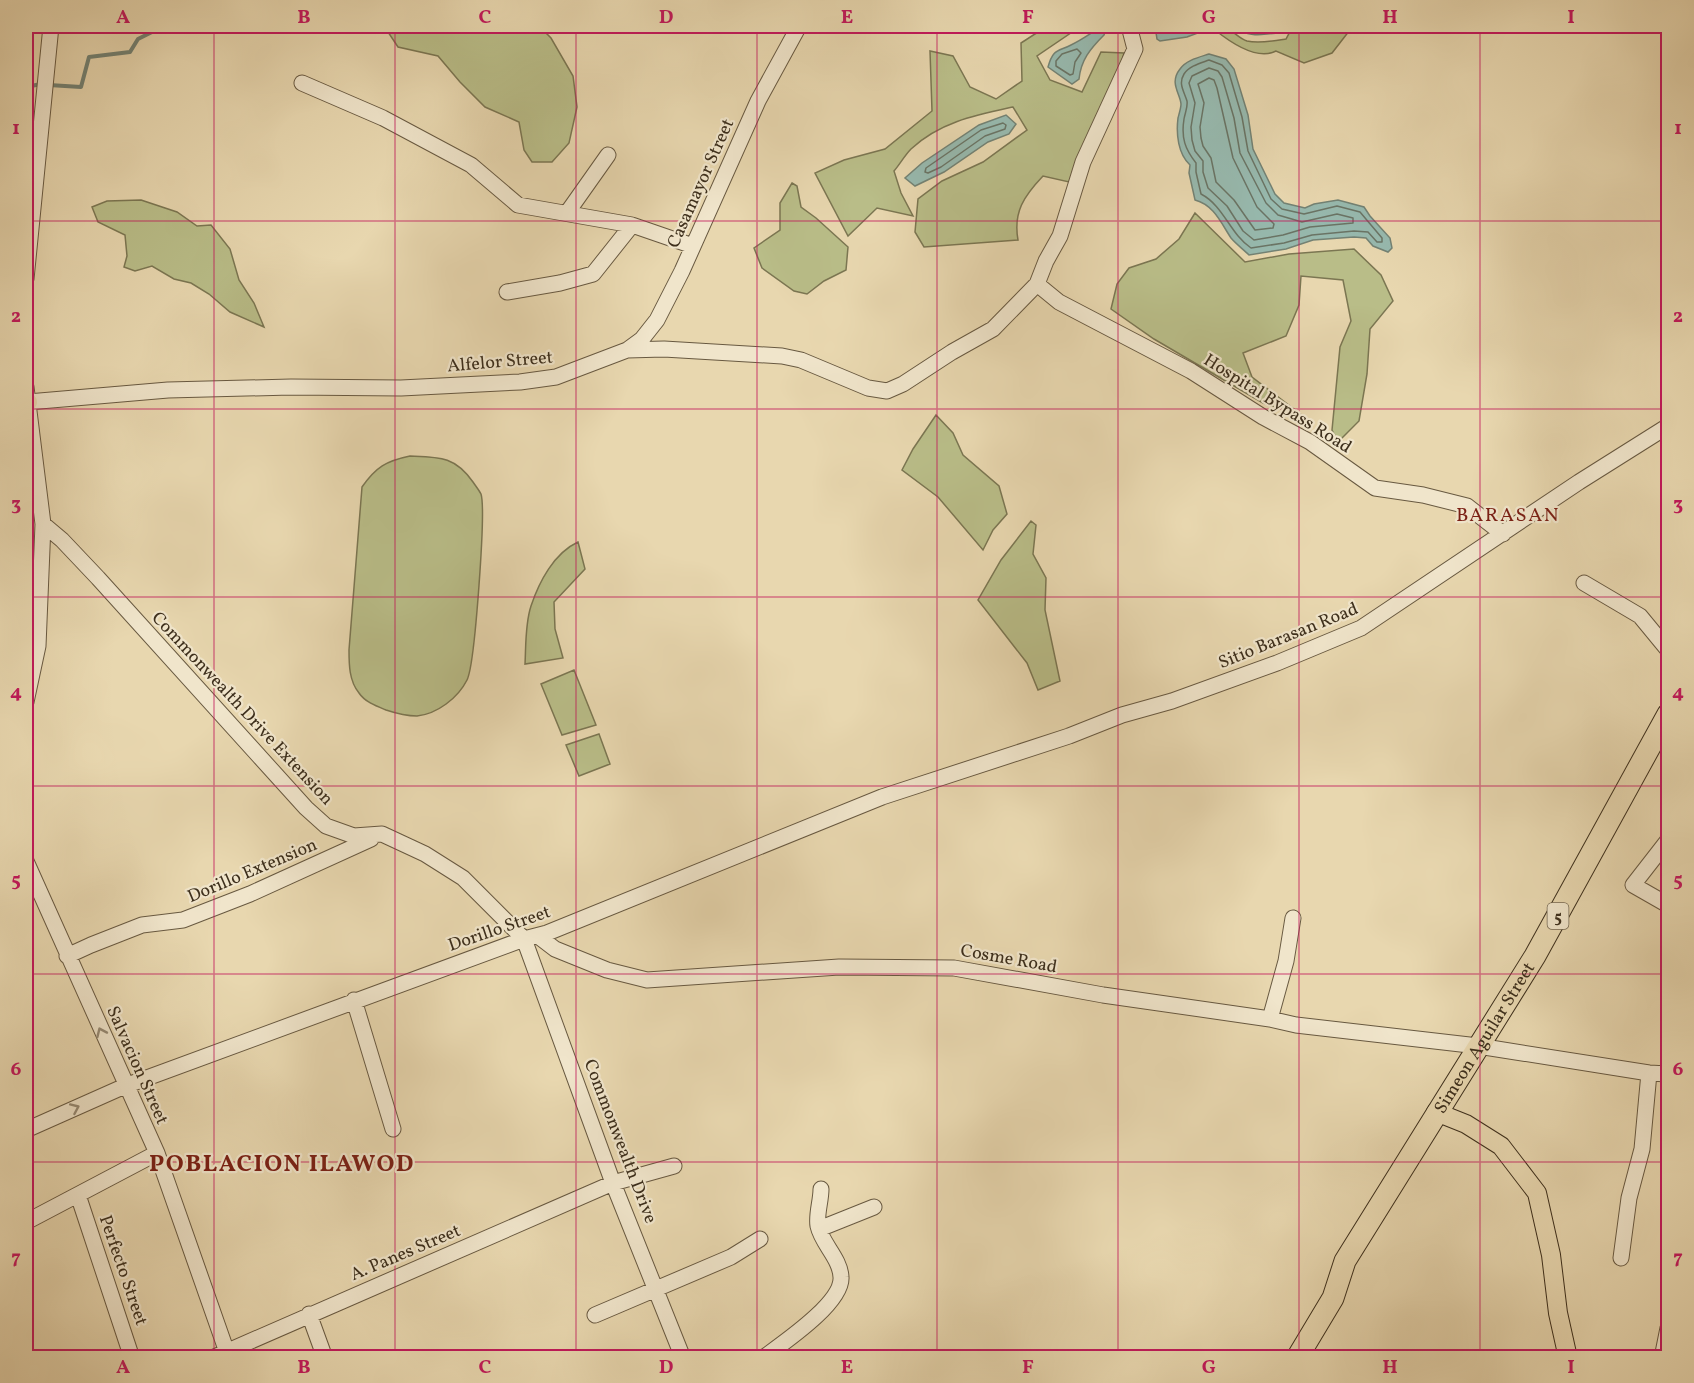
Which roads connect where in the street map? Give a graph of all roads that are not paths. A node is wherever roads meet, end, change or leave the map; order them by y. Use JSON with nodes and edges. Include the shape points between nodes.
{"nodes":[{"id":1,"x":51,"y":26,"type":"edge"},
{"id":2,"x":799,"y":26,"type":"edge"},
{"id":3,"x":1129,"y":26,"type":"edge"},
{"id":4,"x":302,"y":83,"type":"dead end"},
{"id":5,"x":608,"y":155,"type":"dead end"},
{"id":6,"x":567,"y":213,"type":"junction"},
{"id":7,"x":632,"y":225,"type":"junction"},
{"id":8,"x":693,"y":246,"type":"junction"},
{"id":9,"x":26,"y":279,"type":"edge"},
{"id":10,"x":1038,"y":284,"type":"junction"},
{"id":11,"x":507,"y":292,"type":"dead end"},
{"id":12,"x":627,"y":350,"type":"junction"},
{"id":13,"x":26,"y":397,"type":"edge"},
{"id":14,"x":1668,"y":426,"type":"edge"},
{"id":15,"x":43,"y":524,"type":"junction"},
{"id":16,"x":1503,"y":534,"type":"junction"},
{"id":17,"x":1584,"y":583,"type":"dead end"},
{"id":18,"x":1668,"y":650,"type":"edge"},
{"id":19,"x":26,"y":702,"type":"edge"},
{"id":20,"x":1668,"y":714,"type":"edge"},
{"id":21,"x":882,"y":797,"type":"joint"},
{"id":22,"x":382,"y":834,"type":"junction"},
{"id":23,"x":1668,"y":840,"type":"edge"},
{"id":24,"x":26,"y":861,"type":"edge"},
{"id":25,"x":1668,"y":905,"type":"edge"},
{"id":26,"x":1293,"y":918,"type":"dead end"},
{"id":27,"x":531,"y":937,"type":"junction"},
{"id":28,"x":68,"y":956,"type":"junction"},
{"id":29,"x":354,"y":1000,"type":"junction"},
{"id":30,"x":1270,"y":1019,"type":"junction"},
{"id":31,"x":1478,"y":1046,"type":"junction"},
{"id":32,"x":1649,"y":1073,"type":"junction"},
{"id":33,"x":1668,"y":1074,"type":"edge"},
{"id":34,"x":125,"y":1086,"type":"junction"},
{"id":35,"x":1436,"y":1112,"type":"junction"},
{"id":36,"x":26,"y":1130,"type":"edge"},
{"id":37,"x":393,"y":1130,"type":"dead end"},
{"id":38,"x":157,"y":1153,"type":"junction"},
{"id":39,"x":674,"y":1166,"type":"dead end"},
{"id":40,"x":614,"y":1183,"type":"junction"},
{"id":41,"x":821,"y":1190,"type":"dead end"},
{"id":42,"x":78,"y":1195,"type":"junction"},
{"id":43,"x":874,"y":1207,"type":"dead end"},
{"id":44,"x":26,"y":1222,"type":"edge"},
{"id":45,"x":819,"y":1229,"type":"junction"},
{"id":46,"x":760,"y":1239,"type":"dead end"},
{"id":47,"x":1621,"y":1258,"type":"dead end"},
{"id":48,"x":657,"y":1289,"type":"junction"},
{"id":49,"x":309,"y":1314,"type":"junction"},
{"id":50,"x":595,"y":1316,"type":"dead end"},
{"id":51,"x":1668,"y":1328,"type":"edge"},
{"id":52,"x":222,"y":1355,"type":"edge"},
{"id":53,"x":132,"y":1358,"type":"edge"},
{"id":54,"x":325,"y":1358,"type":"edge"},
{"id":55,"x":683,"y":1358,"type":"edge"},
{"id":56,"x":763,"y":1358,"type":"edge"},
{"id":57,"x":1297,"y":1358,"type":"edge"},
{"id":58,"x":1568,"y":1358,"type":"edge"},
{"id":59,"x":1662,"y":1358,"type":"edge"}],
"edges":[{"from":1,"to":9,"type":"street"},
{"from":2,"to":8,"type":"street","name":"Casamayor Street","via":[[758,101]]},
{"from":3,"to":10,"type":"street","via":[[1135,49],[1083,162],[1060,236]]},
{"from":4,"to":6,"type":"street","via":[[383,117],[471,165],[518,205]]},
{"from":5,"to":6,"type":"street"},
{"from":6,"to":7,"type":"street"},
{"from":7,"to":8,"type":"street"},
{"from":7,"to":11,"type":"street","via":[[592,274]]},
{"from":8,"to":12,"type":"street","name":"Casamayor Street","via":[[657,320]]},
{"from":10,"to":12,"type":"street","name":"Alfelor Street","via":[[993,329],[887,391],[868,388],[782,356]]},
{"from":10,"to":16,"type":"street","name":"Hospital Bypass Road","via":[[1059,302],[1191,372],[1310,442],[1375,488],[1467,506]]},
{"from":12,"to":13,"type":"street","name":"Alfelor Street","via":[[556,378],[520,382]]},
{"from":13,"to":15,"type":"street"},
{"from":14,"to":16,"type":"street","name":"Sitio Barasan Road"},
{"from":15,"to":19,"type":"street","via":[[38,646]]},
{"from":15,"to":22,"type":"street","name":"Commonwealth Drive Extension","via":[[62,540],[306,808],[326,826],[354,836]]},
{"from":16,"to":21,"type":"street","name":"Sitio Barasan Road","via":[[1361,628],[1172,701]]},
{"from":17,"to":18,"type":"street","via":[[1640,616]]},
{"from":20,"to":31,"type":"highway","name":"Simeon Aguilar Street","number":"5","via":[[1535,956]]},
{"from":21,"to":27,"type":"street","name":"Dorillo Street"},
{"from":22,"to":27,"type":"street","name":"Commonwealth Drive Extension","via":[[463,878]]},
{"from":22,"to":28,"type":"street","name":"Dorillo Extension","via":[[250,894],[183,920],[142,925]]},
{"from":23,"to":25,"type":"street","via":[[1633,885]]},
{"from":24,"to":28,"type":"street","name":"Salvacion Street"},
{"from":26,"to":30,"type":"street"},
{"from":27,"to":29,"type":"street","name":"Dorillo Street"},
{"from":27,"to":30,"type":"street","name":"Cosme Road","via":[[608,970],[647,980],[839,967],[954,968]]},
{"from":27,"to":40,"type":"street","name":"Commonwealth Drive"},
{"from":34,"to":28,"type":"street","name":"Salvacion Street","one_way":true},
{"from":29,"to":34,"type":"street","name":"Dorillo Street"},
{"from":29,"to":37,"type":"street"},
{"from":30,"to":31,"type":"street","name":"Cosme Road"},
{"from":31,"to":32,"type":"street","name":"Cosme Road"},
{"from":31,"to":35,"type":"highway","name":"Simeon Aguilar Street","number":"5"},
{"from":32,"to":33,"type":"street","name":"Cosme Road"},
{"from":32,"to":47,"type":"street","via":[[1642,1149],[1629,1198]]},
{"from":36,"to":34,"type":"street","name":"Dorillo Street","one_way":true},
{"from":34,"to":38,"type":"street","name":"Salvacion Street"},
{"from":35,"to":57,"type":"highway","name":"Simeon Aguilar Street","number":"5","via":[[1345,1261],[1334,1298]]},
{"from":35,"to":58,"type":"main road","via":[[1466,1124],[1501,1146],[1537,1193]]},
{"from":38,"to":42,"type":"street"},
{"from":38,"to":52,"type":"street","name":"Salvacion Street"},
{"from":39,"to":40,"type":"street","name":"A. Panes Street"},
{"from":40,"to":48,"type":"street","name":"Commonwealth Drive"},
{"from":40,"to":49,"type":"street","name":"A. Panes Street"},
{"from":41,"to":45,"type":"street"},
{"from":42,"to":44,"type":"street"},
{"from":42,"to":53,"type":"street","name":"Perfecto Street"},
{"from":43,"to":45,"type":"street"},
{"from":45,"to":56,"type":"street","via":[[839,1269],[839,1290],[823,1310]]},
{"from":46,"to":48,"type":"street","via":[[731,1257]]},
{"from":48,"to":50,"type":"street"},
{"from":48,"to":55,"type":"street","name":"Commonwealth Drive"},
{"from":49,"to":52,"type":"street","name":"A. Panes Street"},
{"from":49,"to":54,"type":"street"},
{"from":51,"to":59,"type":"street"}]}
